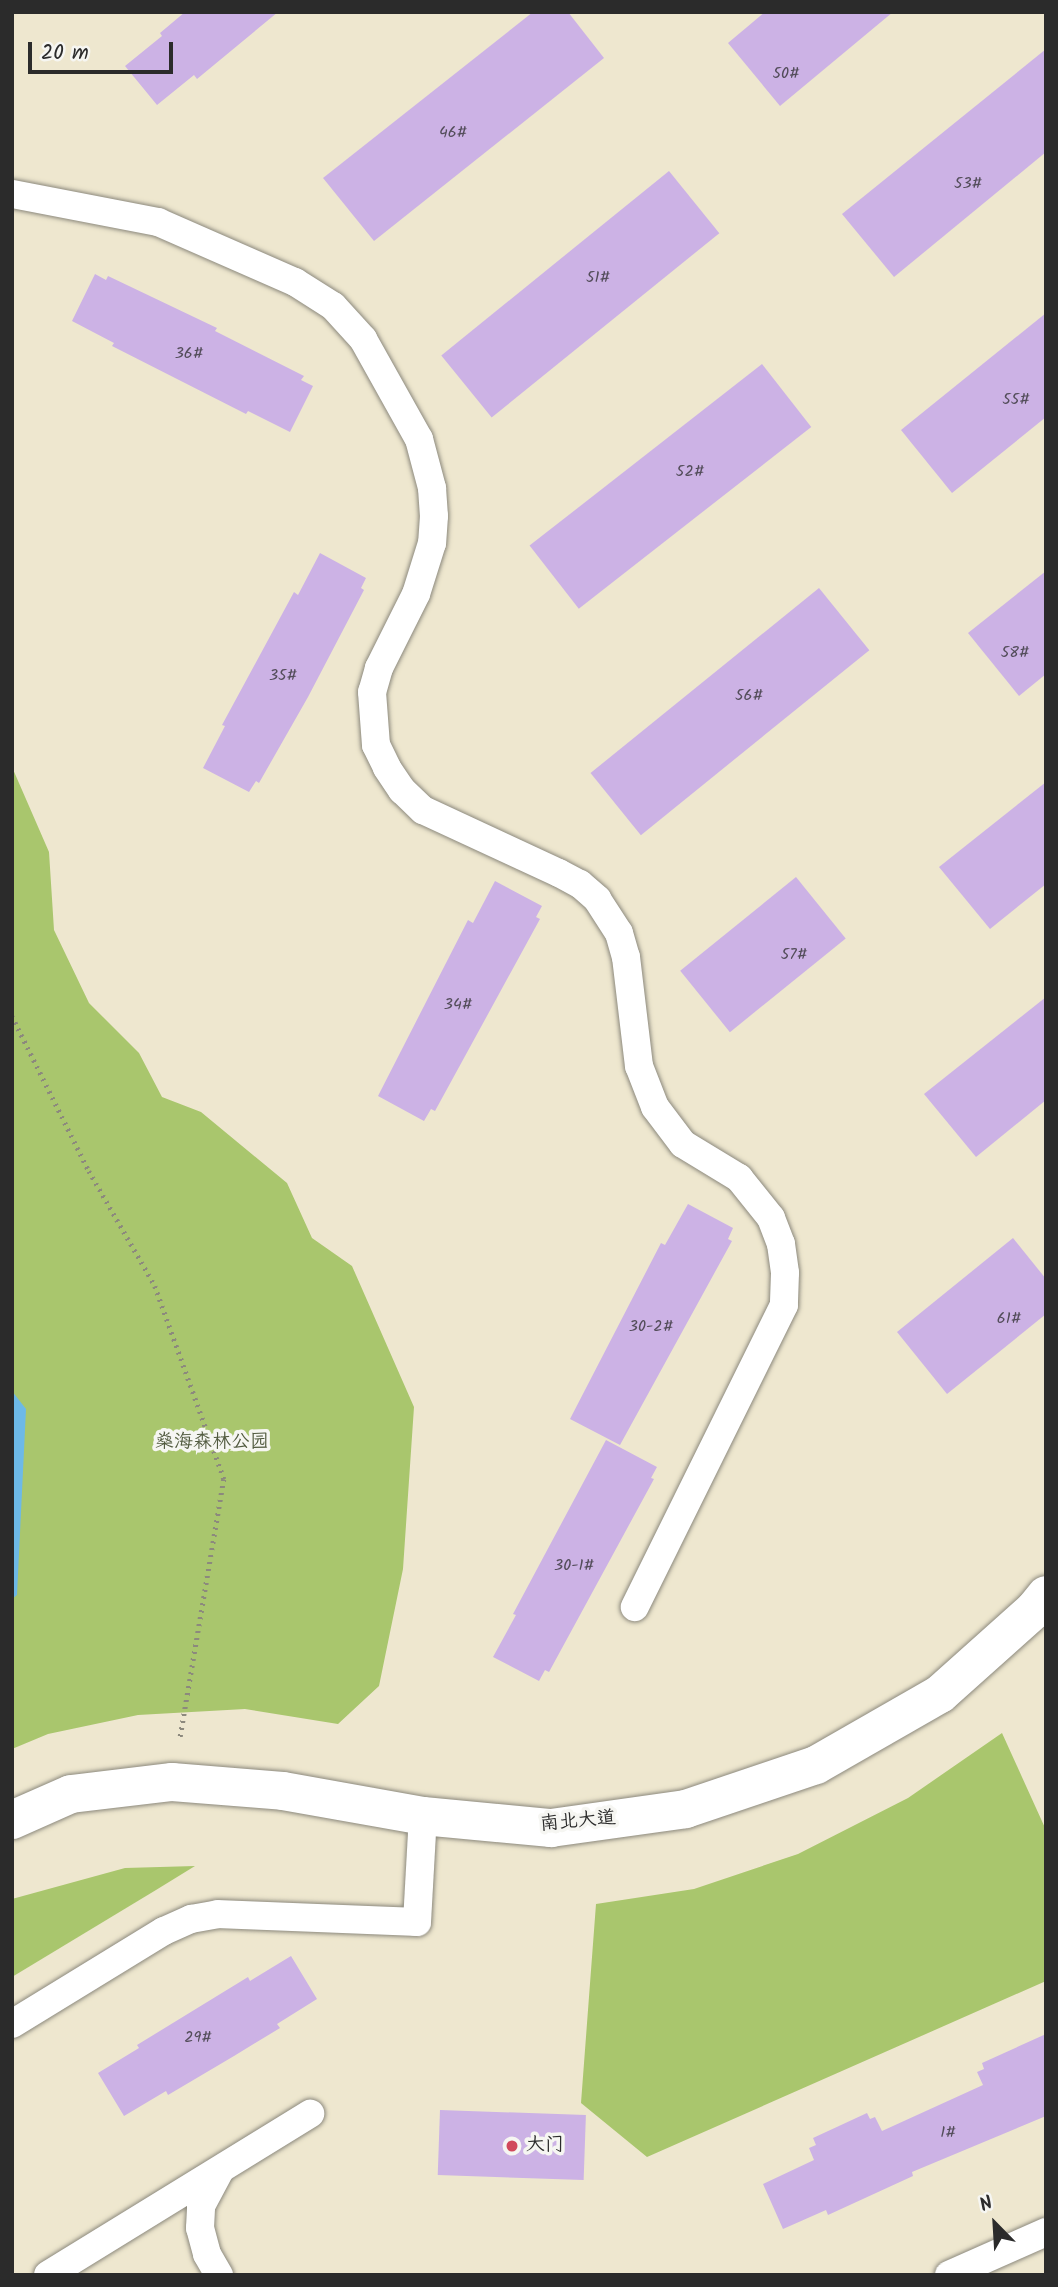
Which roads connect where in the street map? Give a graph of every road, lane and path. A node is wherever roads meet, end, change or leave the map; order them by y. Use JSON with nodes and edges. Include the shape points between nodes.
{"nodes":[{"id":1,"x":12,"y":194,"type":"edge"},
{"id":2,"x":12,"y":1016,"type":"edge"},
{"id":3,"x":1046,"y":1595,"type":"edge"},
{"id":4,"x":635,"y":1607,"type":"dead end"},
{"id":5,"x":172,"y":1782,"type":"junction"},
{"id":6,"x":423,"y":1816,"type":"junction"},
{"id":7,"x":12,"y":1820,"type":"edge"},
{"id":8,"x":12,"y":2024,"type":"edge"},
{"id":9,"x":310,"y":2114,"type":"dead end"},
{"id":10,"x":221,"y":2169,"type":"junction"},
{"id":11,"x":1046,"y":2232,"type":"edge"},
{"id":12,"x":48,"y":2275,"type":"edge"},
{"id":13,"x":219,"y":2275,"type":"edge"},
{"id":14,"x":949,"y":2275,"type":"edge"}],
"edges":[{"from":1,"to":4,"type":"lane","via":[[158,222],[295,282],[333,306],[363,339],[419,439],[433,507],[432,543],[416,594],[372,692],[376,745],[402,790],[423,810],[559,873],[597,899],[619,933],[626,957],[637,1055],[654,1107],[683,1144],[739,1178],[771,1218],[781,1244],[784,1305]]},
{"from":2,"to":5,"type":"path","via":[[89,1171],[155,1286],[224,1479]]},
{"from":3,"to":6,"type":"street","name":"南北大道","via":[[940,1694],[816,1765],[686,1809],[551,1828]]},
{"from":5,"to":6,"type":"street","name":"南北大道","via":[[283,1791]]},
{"from":5,"to":7,"type":"street","name":"南北大道","via":[[71,1794]]},
{"from":6,"to":8,"type":"lane","via":[[416,1923],[218,1914],[191,1919]]},
{"from":9,"to":10,"type":"lane"},
{"from":10,"to":12,"type":"lane"},
{"from":10,"to":13,"type":"lane","via":[[201,2206],[200,2228]]},
{"from":11,"to":14,"type":"lane"}]}
